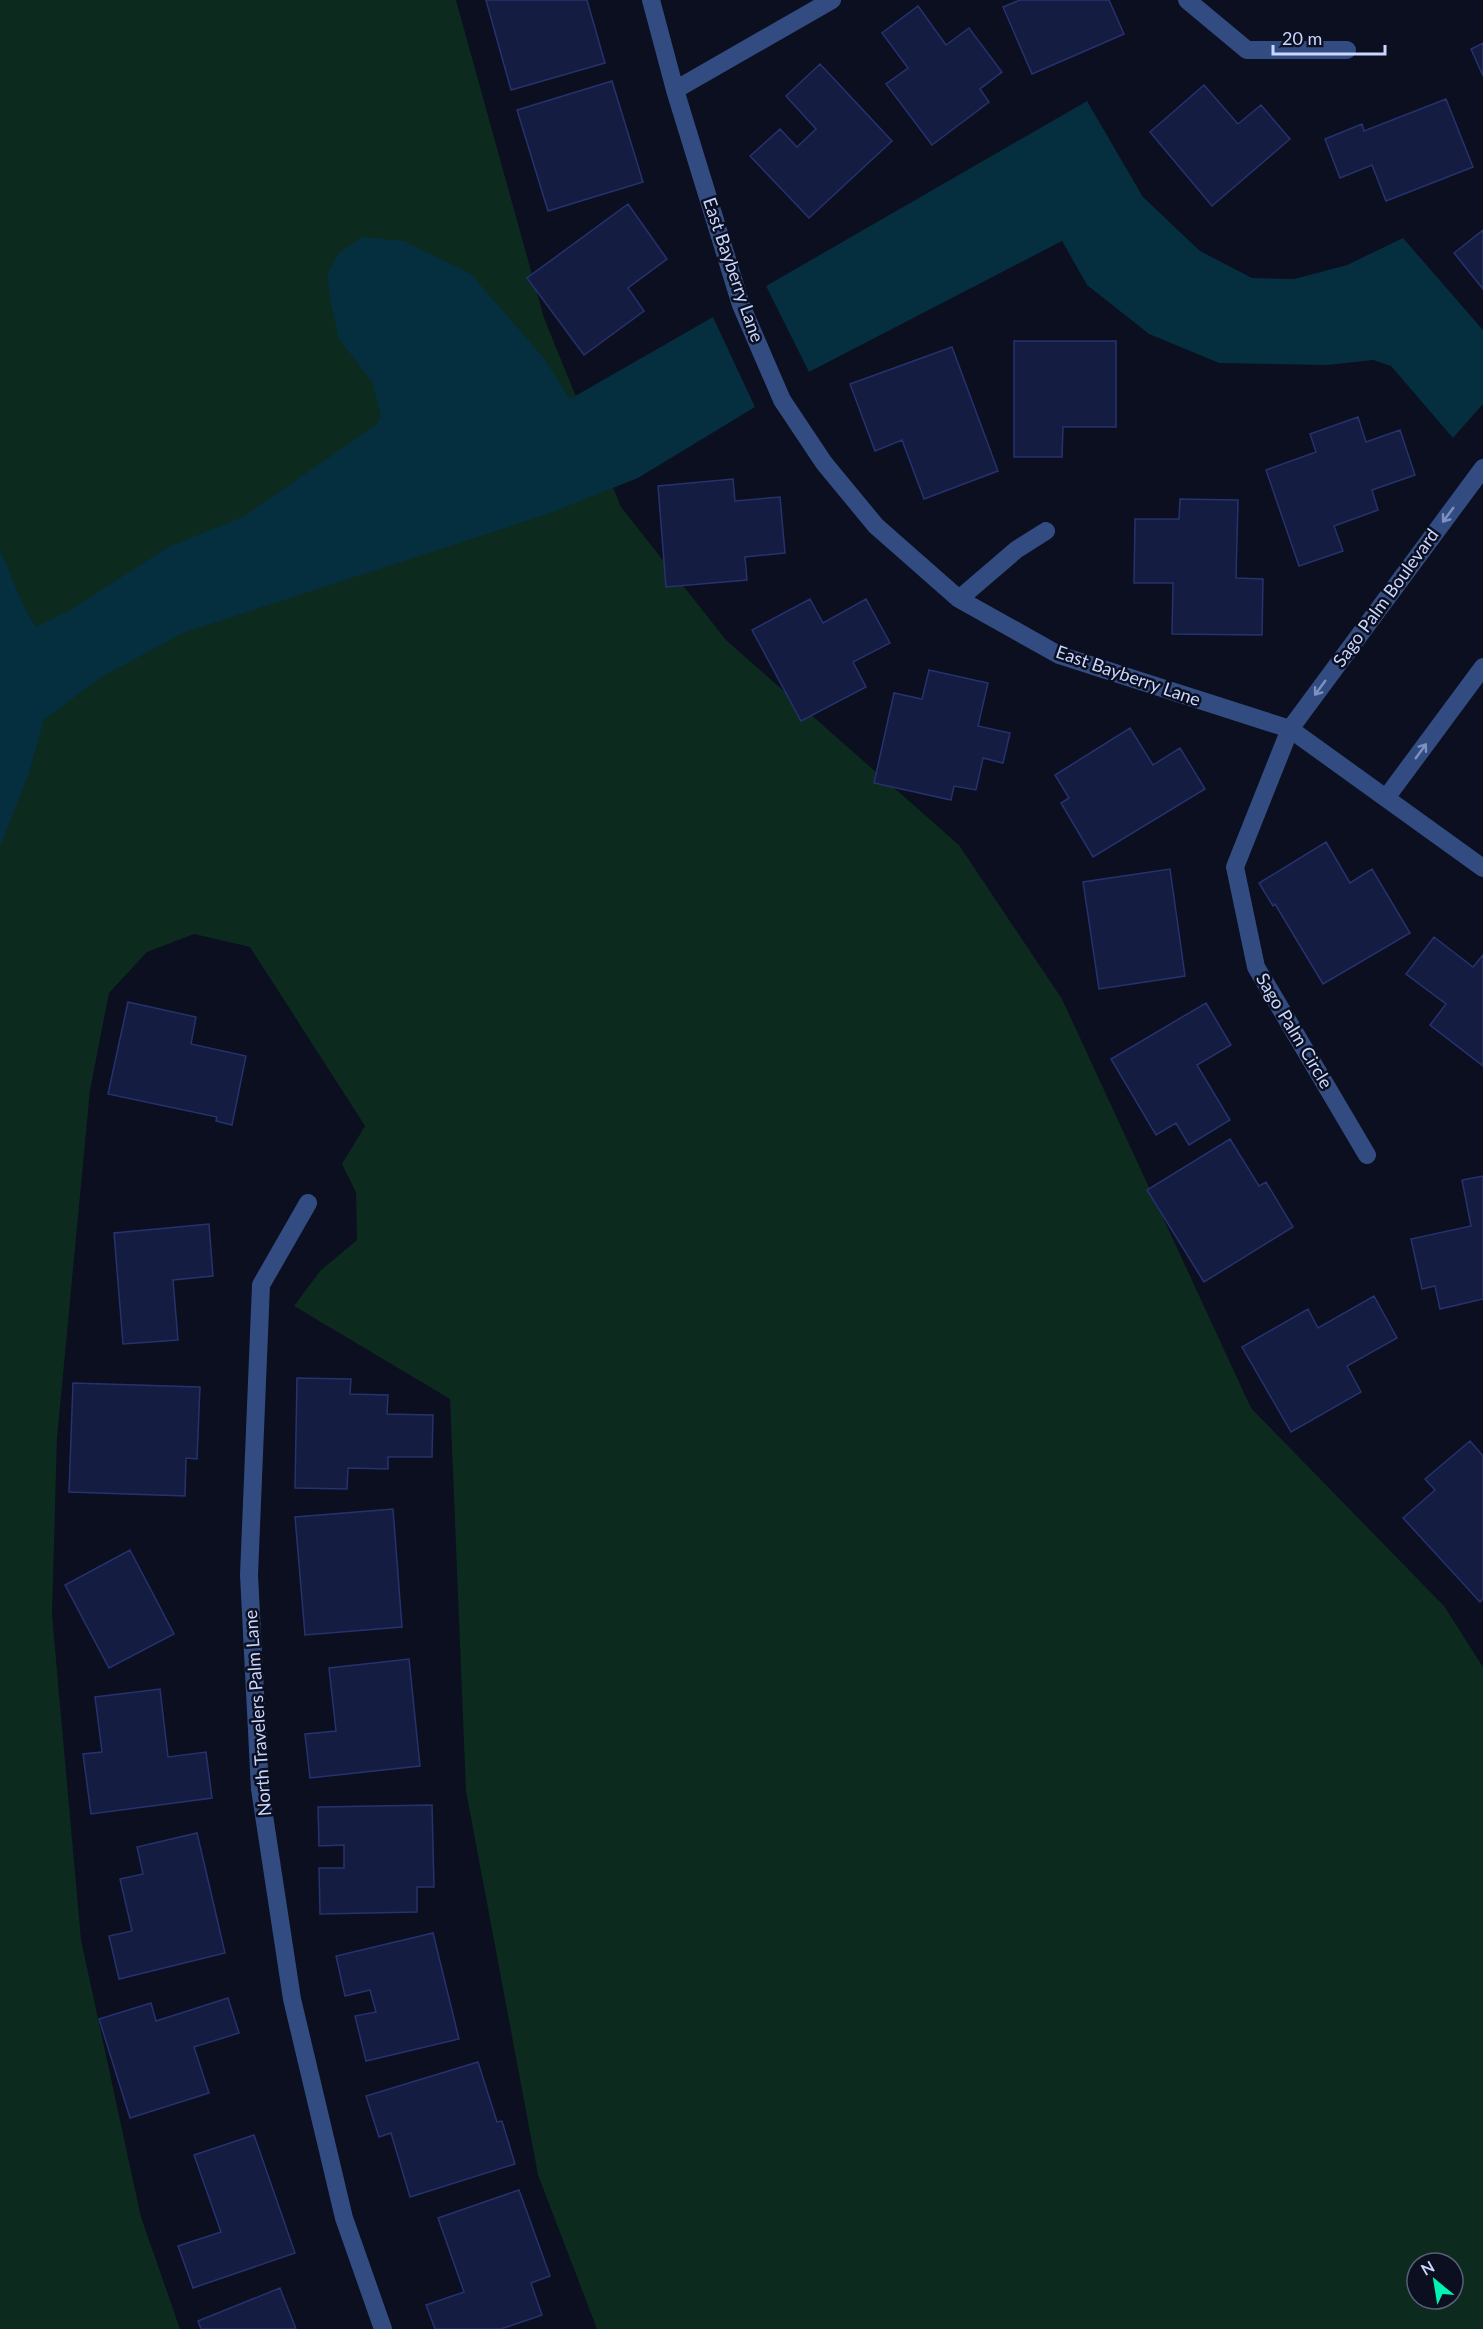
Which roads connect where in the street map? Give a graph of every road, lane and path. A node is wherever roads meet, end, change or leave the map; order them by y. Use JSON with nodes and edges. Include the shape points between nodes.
{"nodes":[{"id":1,"x":651,"y":0,"type":"edge"},
{"id":2,"x":832,"y":0,"type":"edge"},
{"id":3,"x":1187,"y":0,"type":"edge"},
{"id":4,"x":1347,"y":50,"type":"dead end"},
{"id":5,"x":675,"y":90,"type":"junction"},
{"id":6,"x":1483,"y":468,"type":"edge"},
{"id":7,"x":1046,"y":531,"type":"dead end"},
{"id":8,"x":959,"y":599,"type":"junction"},
{"id":9,"x":1483,"y":667,"type":"edge"},
{"id":10,"x":1290,"y":729,"type":"junction"},
{"id":11,"x":1386,"y":798,"type":"junction"},
{"id":12,"x":1483,"y":868,"type":"edge"},
{"id":13,"x":1367,"y":1155,"type":"dead end"},
{"id":14,"x":309,"y":1203,"type":"dead end"},
{"id":15,"x":383,"y":2329,"type":"edge"}],
"edges":[{"from":1,"to":5,"type":"street","name":"East Bayberry Lane"},
{"from":2,"to":5,"type":"street"},
{"from":3,"to":4,"type":"street","via":[[1247,50]]},
{"from":5,"to":8,"type":"street","name":"East Bayberry Lane","via":[[741,305],[782,400],[824,463],[876,526]]},
{"from":6,"to":10,"type":"street","name":"Sago Palm Boulevard","one_way":true},
{"from":7,"to":8,"type":"street","via":[[1016,550]]},
{"from":8,"to":10,"type":"street","name":"East Bayberry Lane","via":[[1059,655]]},
{"from":11,"to":9,"type":"street","one_way":true},
{"from":10,"to":11,"type":"street","name":"East Bayberry Lane"},
{"from":10,"to":13,"type":"street","name":"Sago Palm Circle","via":[[1235,867],[1256,967]]},
{"from":11,"to":12,"type":"street","name":"East Bayberry Lane"},
{"from":14,"to":15,"type":"street","name":"North Travelers Palm Lane","via":[[261,1285],[249,1575],[260,1789],[292,2000],[344,2218]]}]}
